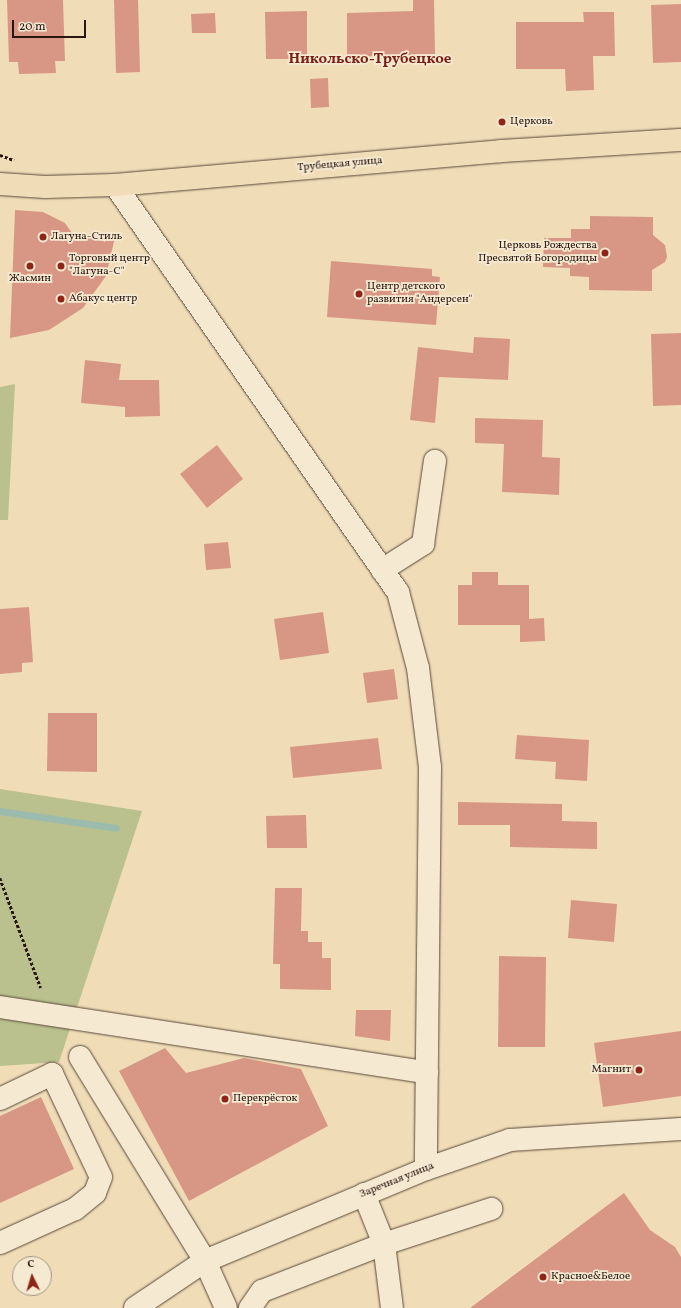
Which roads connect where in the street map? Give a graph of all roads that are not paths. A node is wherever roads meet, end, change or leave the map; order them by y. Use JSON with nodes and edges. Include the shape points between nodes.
{"nodes":[{"id":1,"x":681,"y":140,"type":"edge"},
{"id":2,"x":0,"y":184,"type":"edge"},
{"id":3,"x":115,"y":185,"type":"junction"},
{"id":4,"x":435,"y":461,"type":"dead end"},
{"id":5,"x":382,"y":570,"type":"junction"},
{"id":6,"x":0,"y":1007,"type":"edge"},
{"id":7,"x":80,"y":1057,"type":"dead end"},
{"id":8,"x":427,"y":1072,"type":"junction"},
{"id":9,"x":0,"y":1099,"type":"edge"},
{"id":10,"x":681,"y":1129,"type":"edge"},
{"id":11,"x":426,"y":1169,"type":"junction"},
{"id":12,"x":364,"y":1194,"type":"junction"},
{"id":13,"x":491,"y":1209,"type":"dead end"},
{"id":14,"x":0,"y":1243,"type":"edge"},
{"id":15,"x":384,"y":1244,"type":"junction"},
{"id":16,"x":205,"y":1261,"type":"junction"},
{"id":17,"x":135,"y":1308,"type":"edge"},
{"id":18,"x":226,"y":1308,"type":"edge"},
{"id":19,"x":250,"y":1308,"type":"edge"},
{"id":20,"x":392,"y":1308,"type":"edge"}],
"edges":[{"from":1,"to":3,"type":"main road","name":"Трубецкая улица","via":[[501,151]]},
{"from":2,"to":3,"type":"main road","name":"Трубецкая улица","via":[[46,187]]},
{"from":3,"to":5,"type":"street"},
{"from":4,"to":5,"type":"street","via":[[423,544]]},
{"from":5,"to":8,"type":"street","via":[[398,592],[418,668],[430,766]]},
{"from":6,"to":8,"type":"street"},
{"from":7,"to":16,"type":"street"},
{"from":8,"to":11,"type":"street"},
{"from":9,"to":14,"type":"street","via":[[52,1074],[101,1177],[95,1193],[74,1209]]},
{"from":10,"to":11,"type":"street","name":"Заречная улица","via":[[510,1140]]},
{"from":11,"to":12,"type":"street","name":"Заречная улица"},
{"from":12,"to":15,"type":"street"},
{"from":12,"to":16,"type":"street","name":"Заречная улица"},
{"from":13,"to":15,"type":"street"},
{"from":15,"to":19,"type":"street","via":[[262,1291]]},
{"from":15,"to":20,"type":"street"},
{"from":16,"to":17,"type":"street","name":"Заречная улица"},
{"from":16,"to":18,"type":"street"}]}
